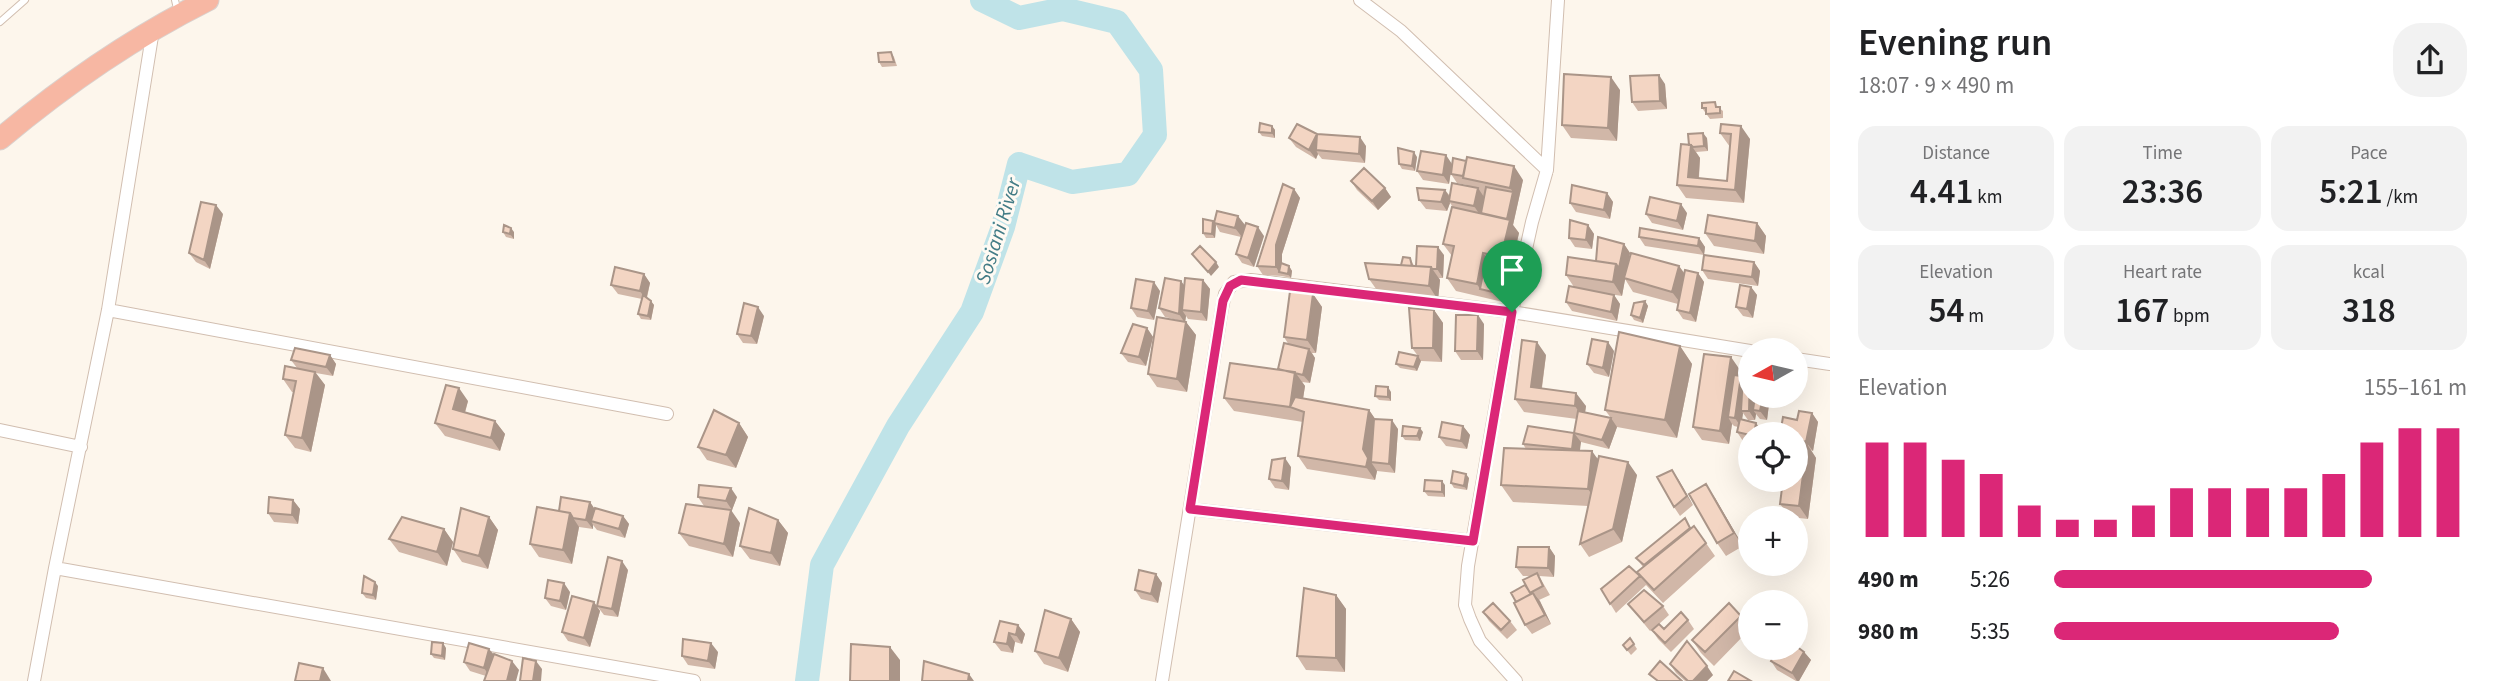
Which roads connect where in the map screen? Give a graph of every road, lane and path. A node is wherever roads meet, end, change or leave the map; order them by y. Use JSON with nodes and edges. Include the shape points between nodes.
{"nodes":[{"id":1,"x":25,"y":0,"type":"edge"},
{"id":2,"x":208,"y":0,"type":"edge"},
{"id":3,"x":1360,"y":0,"type":"edge"},
{"id":4,"x":1558,"y":0,"type":"edge"},
{"id":5,"x":177,"y":7,"type":"edge"},
{"id":6,"x":0,"y":22,"type":"edge"},
{"id":7,"x":153,"y":30,"type":"junction"},
{"id":8,"x":0,"y":139,"type":"edge"},
{"id":9,"x":1547,"y":170,"type":"junction"},
{"id":10,"x":108,"y":310,"type":"junction"},
{"id":11,"x":1512,"y":312,"type":"junction"},
{"id":12,"x":1738,"y":349,"type":"edge"},
{"id":13,"x":1808,"y":361,"type":"edge"},
{"id":14,"x":1830,"y":364,"type":"edge"},
{"id":15,"x":667,"y":414,"type":"dead end"},
{"id":16,"x":0,"y":430,"type":"edge"},
{"id":17,"x":81,"y":447,"type":"junction"},
{"id":18,"x":1190,"y":509,"type":"junction"},
{"id":19,"x":1473,"y":541,"type":"junction"},
{"id":20,"x":55,"y":568,"type":"junction"},
{"id":21,"x":34,"y":681,"type":"edge"},
{"id":22,"x":694,"y":681,"type":"edge"},
{"id":23,"x":1162,"y":681,"type":"edge"},
{"id":24,"x":1516,"y":681,"type":"edge"}],
"edges":[{"from":1,"to":6,"type":"lane"},
{"from":2,"to":5,"type":"highway"},
{"from":3,"to":9,"type":"street","via":[[1401,31]]},
{"from":4,"to":9,"type":"street"},
{"from":5,"to":7,"type":"highway"},
{"from":7,"to":8,"type":"highway","via":[[61,91]]},
{"from":7,"to":10,"type":"street"},
{"from":9,"to":11,"type":"street"},
{"from":10,"to":15,"type":"street"},
{"from":10,"to":17,"type":"street"},
{"from":11,"to":12,"type":"street"},
{"from":11,"to":18,"type":"street","via":[[1251,280],[1234,282],[1222,308]]},
{"from":11,"to":19,"type":"street"},
{"from":13,"to":14,"type":"street"},
{"from":16,"to":17,"type":"street"},
{"from":17,"to":20,"type":"street"},
{"from":18,"to":19,"type":"street"},
{"from":18,"to":23,"type":"street"},
{"from":19,"to":24,"type":"street","via":[[1465,605],[1480,641]]},
{"from":20,"to":21,"type":"street"},
{"from":20,"to":22,"type":"street"}]}
